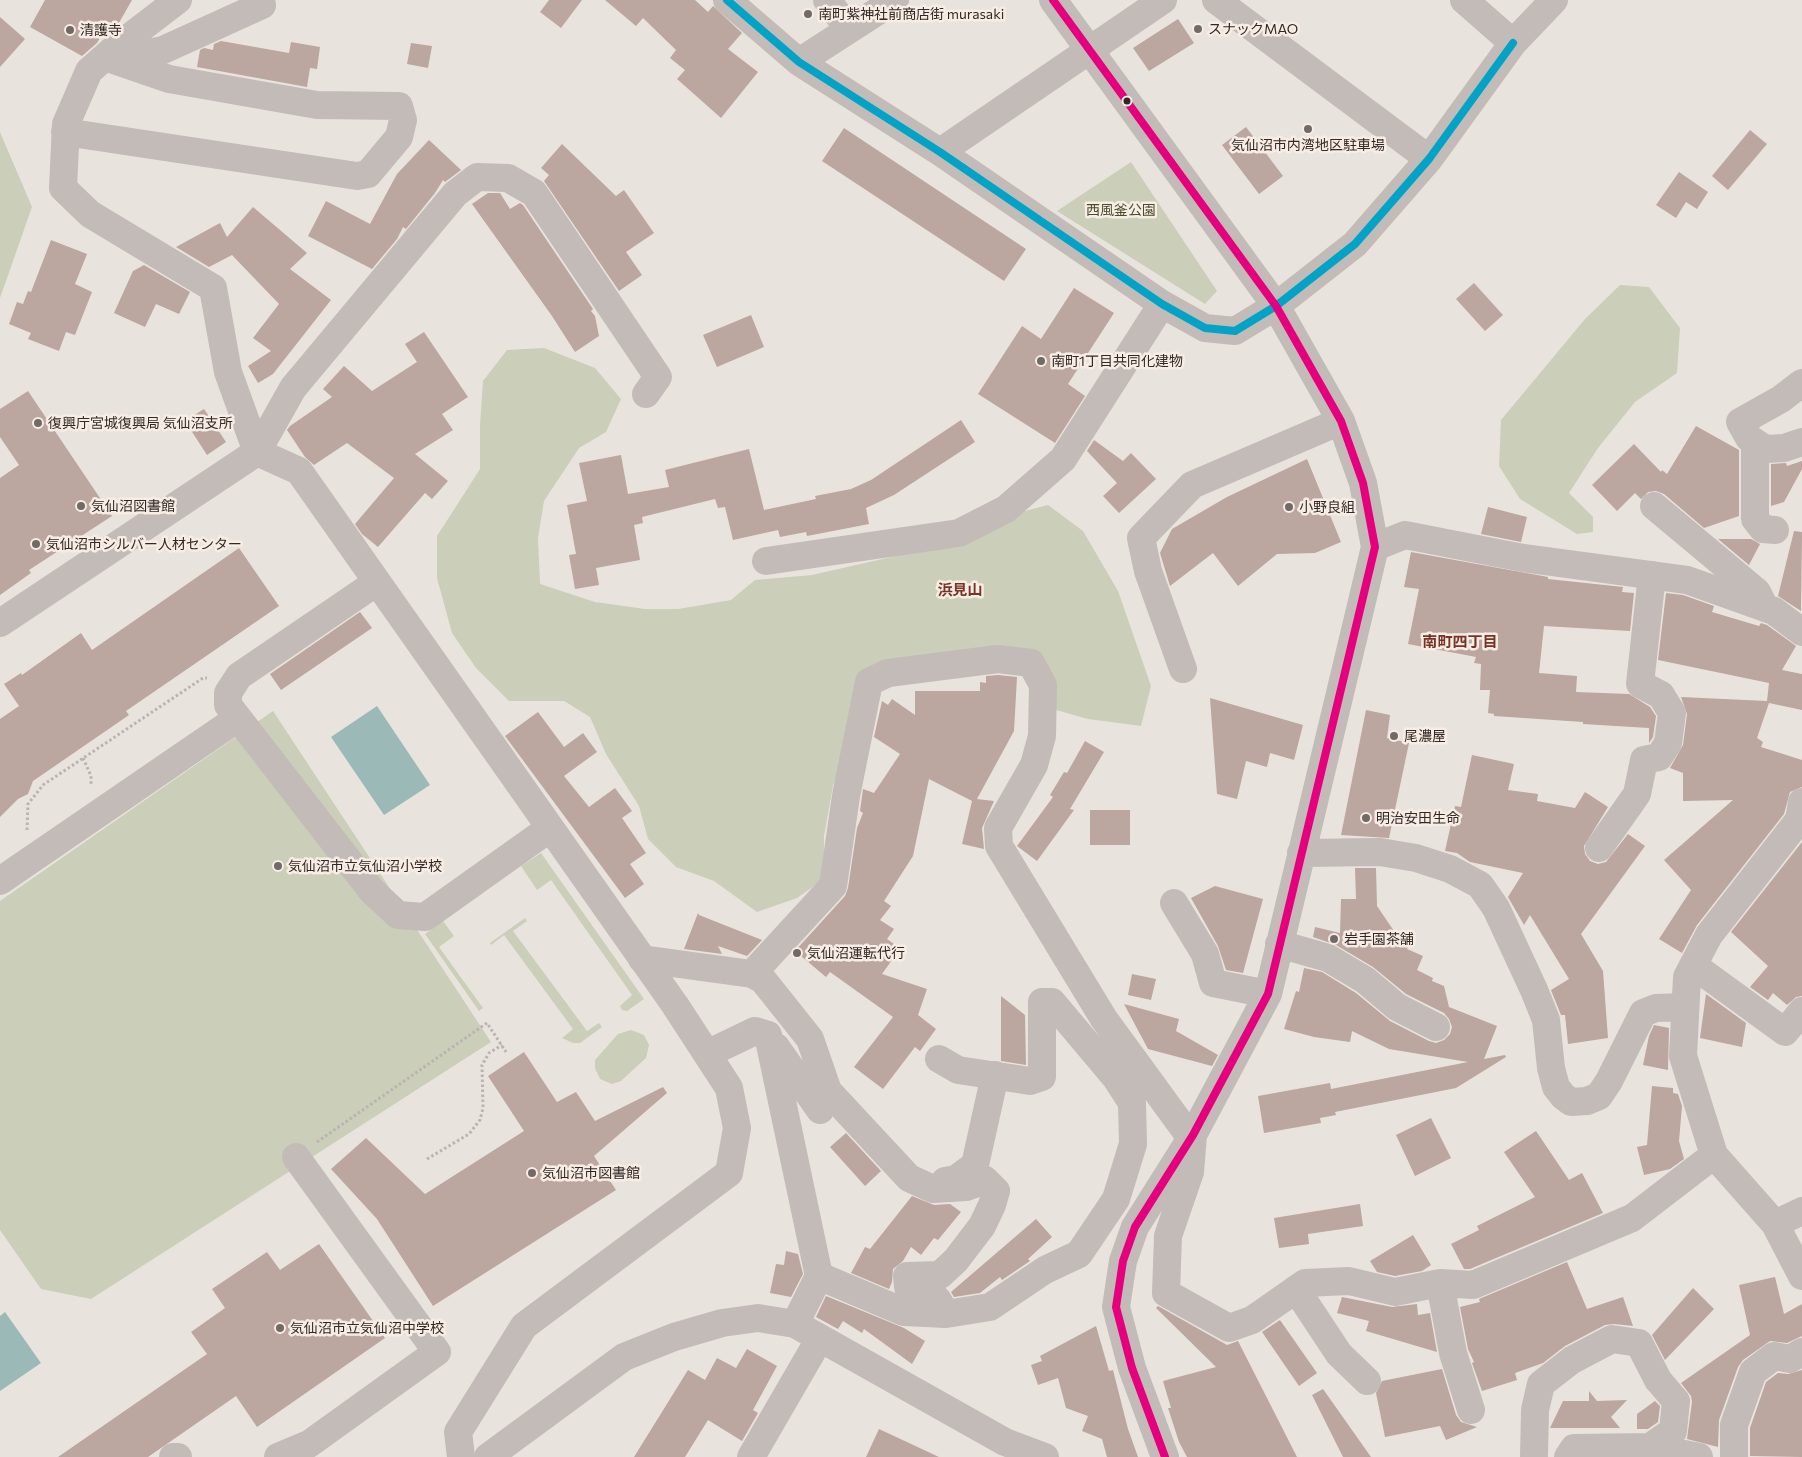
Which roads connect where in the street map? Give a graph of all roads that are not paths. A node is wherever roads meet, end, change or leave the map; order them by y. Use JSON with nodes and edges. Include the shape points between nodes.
{"nodes":[{"id":1,"x":178,"y":0,"type":"edge"},
{"id":2,"x":727,"y":0,"type":"edge"},
{"id":3,"x":827,"y":0,"type":"edge"},
{"id":4,"x":895,"y":0,"type":"edge"},
{"id":5,"x":1053,"y":0,"type":"edge"},
{"id":6,"x":1163,"y":0,"type":"edge"},
{"id":7,"x":1216,"y":0,"type":"edge"},
{"id":8,"x":1464,"y":0,"type":"edge"},
{"id":9,"x":1554,"y":0,"type":"edge"},
{"id":10,"x":262,"y":5,"type":"dead end"},
{"id":11,"x":849,"y":29,"type":"junction"},
{"id":12,"x":1514,"y":42,"type":"junction"},
{"id":13,"x":1089,"y":52,"type":"junction"},
{"id":14,"x":105,"y":57,"type":"junction"},
{"id":15,"x":799,"y":62,"type":"junction"},
{"id":16,"x":65,"y":132,"type":"junction"},
{"id":17,"x":940,"y":152,"type":"junction"},
{"id":18,"x":1429,"y":159,"type":"junction"},
{"id":19,"x":1162,"y":304,"type":"junction"},
{"id":20,"x":1276,"y":306,"type":"junction"},
{"id":21,"x":1802,"y":383,"type":"edge"},
{"id":22,"x":646,"y":394,"type":"dead end"},
{"id":23,"x":1342,"y":421,"type":"junction"},
{"id":24,"x":1802,"y":442,"type":"edge"},
{"id":25,"x":1756,"y":443,"type":"junction"},
{"id":26,"x":257,"y":452,"type":"junction"},
{"id":27,"x":1654,"y":506,"type":"dead end"},
{"id":28,"x":1775,"y":530,"type":"dead end"},
{"id":29,"x":1375,"y":547,"type":"junction"},
{"id":30,"x":766,"y":560,"type":"dead end"},
{"id":31,"x":1652,"y":575,"type":"junction"},
{"id":32,"x":377,"y":582,"type":"junction"},
{"id":33,"x":1765,"y":608,"type":"junction"},
{"id":34,"x":0,"y":623,"type":"edge"},
{"id":35,"x":1802,"y":632,"type":"edge"},
{"id":36,"x":1183,"y":670,"type":"dead end"},
{"id":37,"x":238,"y":718,"type":"junction"},
{"id":38,"x":1802,"y":802,"type":"edge"},
{"id":39,"x":550,"y":828,"type":"junction"},
{"id":40,"x":1599,"y":848,"type":"dead end"},
{"id":41,"x":1301,"y":853,"type":"junction"},
{"id":42,"x":0,"y":880,"type":"edge"},
{"id":43,"x":1174,"y":903,"type":"dead end"},
{"id":44,"x":1279,"y":944,"type":"junction"},
{"id":45,"x":642,"y":959,"type":"junction"},
{"id":46,"x":1693,"y":965,"type":"junction"},
{"id":47,"x":752,"y":974,"type":"junction"},
{"id":48,"x":1268,"y":994,"type":"junction"},
{"id":49,"x":1685,"y":1007,"type":"junction"},
{"id":50,"x":1802,"y":1011,"type":"edge"},
{"id":51,"x":1436,"y":1027,"type":"dead end"},
{"id":52,"x":768,"y":1035,"type":"junction"},
{"id":53,"x":707,"y":1054,"type":"junction"},
{"id":54,"x":939,"y":1059,"type":"dead end"},
{"id":55,"x":995,"y":1076,"type":"junction"},
{"id":56,"x":820,"y":1110,"type":"dead end"},
{"id":57,"x":1194,"y":1135,"type":"junction"},
{"id":58,"x":1714,"y":1155,"type":"junction"},
{"id":59,"x":296,"y":1157,"type":"road end"},
{"id":60,"x":923,"y":1184,"type":"junction"},
{"id":61,"x":1802,"y":1211,"type":"edge"},
{"id":62,"x":1775,"y":1224,"type":"junction"},
{"id":63,"x":819,"y":1276,"type":"junction"},
{"id":64,"x":1802,"y":1276,"type":"edge"},
{"id":65,"x":1440,"y":1283,"type":"junction"},
{"id":66,"x":1296,"y":1290,"type":"junction"},
{"id":67,"x":946,"y":1314,"type":"junction"},
{"id":68,"x":795,"y":1324,"type":"junction"},
{"id":69,"x":820,"y":1338,"type":"junction"},
{"id":70,"x":1802,"y":1352,"type":"edge"},
{"id":71,"x":1367,"y":1381,"type":"dead end"},
{"id":72,"x":1471,"y":1410,"type":"dead end"},
{"id":73,"x":1650,"y":1447,"type":"junction"},
{"id":74,"x":173,"y":1457,"type":"edge"},
{"id":75,"x":178,"y":1457,"type":"edge"},
{"id":76,"x":278,"y":1457,"type":"edge"},
{"id":77,"x":461,"y":1457,"type":"edge"},
{"id":78,"x":488,"y":1457,"type":"edge"},
{"id":79,"x":751,"y":1457,"type":"edge"},
{"id":80,"x":1045,"y":1457,"type":"edge"},
{"id":81,"x":1165,"y":1457,"type":"edge"},
{"id":82,"x":1534,"y":1457,"type":"edge"},
{"id":83,"x":1568,"y":1457,"type":"edge"},
{"id":84,"x":1699,"y":1457,"type":"edge"},
{"id":85,"x":1734,"y":1457,"type":"edge"}],
"edges":[{"from":1,"to":14,"type":"street"},
{"from":2,"to":15,"type":"street"},
{"from":3,"to":11,"type":"street"},
{"from":4,"to":11,"type":"street"},
{"from":5,"to":13,"type":"street"},
{"from":6,"to":13,"type":"street"},
{"from":7,"to":18,"type":"street"},
{"from":8,"to":12,"type":"street"},
{"from":9,"to":12,"type":"street"},
{"from":10,"to":14,"type":"street","via":[[163,50],[135,56]]},
{"from":11,"to":15,"type":"street"},
{"from":12,"to":18,"type":"street"},
{"from":13,"to":17,"type":"street"},
{"from":13,"to":20,"type":"street"},
{"from":14,"to":16,"type":"street","via":[[89,71]]},
{"from":14,"to":16,"type":"street","via":[[168,79],[308,103],[399,106],[403,120],[399,138],[368,174],[357,176]]},
{"from":15,"to":17,"type":"street"},
{"from":16,"to":26,"type":"street","via":[[63,188],[90,214],[213,288],[228,372]]},
{"from":17,"to":19,"type":"street"},
{"from":18,"to":20,"type":"street","via":[[1355,244]]},
{"from":19,"to":20,"type":"street","via":[[1205,328],[1235,331]]},
{"from":19,"to":30,"type":"street","via":[[1063,460],[1006,509],[959,533]]},
{"from":20,"to":23,"type":"street"},
{"from":21,"to":25,"type":"street","via":[[1740,422],[1749,438]]},
{"from":22,"to":26,"type":"street","via":[[658,377],[534,193],[508,178],[477,177],[455,194],[293,388]]},
{"from":23,"to":29,"type":"street","via":[[1363,483]]},
{"from":23,"to":36,"type":"street","via":[[1192,485],[1142,538],[1148,571]]},
{"from":24,"to":25,"type":"street","via":[[1784,448],[1765,449]]},
{"from":25,"to":28,"type":"street","via":[[1756,519],[1763,529]]},
{"from":26,"to":32,"type":"street","via":[[299,471]]},
{"from":26,"to":34,"type":"street"},
{"from":27,"to":33,"type":"street","via":[[1756,592]]},
{"from":29,"to":31,"type":"street","via":[[1405,535],[1523,558]]},
{"from":29,"to":41,"type":"street"},
{"from":31,"to":33,"type":"street","via":[[1687,580]]},
{"from":31,"to":40,"type":"street","via":[[1640,684],[1662,695],[1672,713],[1668,743],[1659,757],[1644,760],[1637,794]]},
{"from":32,"to":37,"type":"street","via":[[239,676],[228,693],[228,705]]},
{"from":32,"to":39,"type":"street"},
{"from":33,"to":35,"type":"street"},
{"from":37,"to":39,"type":"street","via":[[372,891],[398,915],[425,917]]},
{"from":37,"to":42,"type":"street"},
{"from":38,"to":46,"type":"street","via":[[1798,820],[1709,936]]},
{"from":39,"to":45,"type":"street"},
{"from":41,"to":44,"type":"street"},
{"from":41,"to":49,"type":"street","via":[[1380,852],[1416,858],[1450,869],[1480,885],[1496,908],[1534,990],[1546,1020],[1556,1087],[1571,1102],[1599,1096],[1643,1013],[1656,1008]]},
{"from":43,"to":48,"type":"street","via":[[1205,954],[1213,983]]},
{"from":44,"to":48,"type":"street"},
{"from":44,"to":51,"type":"street","via":[[1328,958],[1365,980],[1396,1007]]},
{"from":45,"to":47,"type":"street"},
{"from":45,"to":53,"type":"street"},
{"from":46,"to":49,"type":"street","via":[[1687,978]]},
{"from":46,"to":50,"type":"street","via":[[1785,1032]]},
{"from":47,"to":57,"type":"street","via":[[834,886],[846,796],[869,682],[888,672],[998,658],[1031,663],[1043,685],[1042,736],[1034,765],[998,828],[999,846],[1104,1020],[1185,1130]]},
{"from":47,"to":60,"type":"street","via":[[763,980],[810,1039],[828,1091],[909,1178]]},
{"from":48,"to":57,"type":"street"},
{"from":49,"to":58,"type":"street","via":[[1683,1056]]},
{"from":52,"to":53,"type":"street","via":[[754,1031]]},
{"from":52,"to":56,"type":"street"},
{"from":52,"to":63,"type":"street"},
{"from":53,"to":77,"type":"street","via":[[729,1088],[737,1128],[729,1173],[524,1326],[458,1432]]},
{"from":54,"to":55,"type":"street","via":[[958,1070]]},
{"from":55,"to":60,"type":"street","via":[[975,1165],[956,1179]]},
{"from":55,"to":67,"type":"street","via":[[1030,1081],[1042,1077],[1042,1002],[1052,1002],[1116,1078],[1132,1103],[1133,1144],[1116,1199],[1079,1254],[1045,1270],[990,1306]]},
{"from":57,"to":66,"type":"street","via":[[1190,1172],[1168,1236],[1166,1293],[1229,1328],[1252,1320]]},
{"from":57,"to":81,"type":"street","via":[[1135,1227],[1123,1262],[1116,1306],[1132,1368]]},
{"from":58,"to":62,"type":"street"},
{"from":58,"to":65,"type":"street","via":[[1632,1218],[1473,1285]]},
{"from":59,"to":76,"type":"street","via":[[437,1352],[309,1444]]},
{"from":60,"to":67,"type":"street","via":[[933,1189],[966,1187],[985,1180],[996,1190],[982,1226],[956,1260],[940,1275],[907,1276],[908,1287],[937,1299]]},
{"from":61,"to":62,"type":"street"},
{"from":62,"to":64,"type":"street"},
{"from":63,"to":67,"type":"street","via":[[904,1312]]},
{"from":63,"to":68,"type":"street"},
{"from":65,"to":66,"type":"street","via":[[1395,1292],[1349,1281],[1305,1283]]},
{"from":65,"to":72,"type":"street","via":[[1453,1353]]},
{"from":66,"to":71,"type":"street","via":[[1339,1354]]},
{"from":68,"to":69,"type":"street"},
{"from":68,"to":78,"type":"street","via":[[758,1318],[722,1323],[674,1337],[624,1357]]},
{"from":69,"to":79,"type":"street"},
{"from":69,"to":80,"type":"street","via":[[1005,1442]]},
{"from":70,"to":85,"type":"street","via":[[1790,1359],[1774,1356],[1753,1372],[1734,1425]]},
{"from":73,"to":82,"type":"street","via":[[1673,1431],[1676,1401],[1658,1380],[1639,1343],[1612,1339],[1572,1360],[1542,1384],[1535,1410]]},
{"from":73,"to":83,"type":"street","via":[[1574,1448]]},
{"from":73,"to":84,"type":"street"},
{"from":74,"to":75,"type":"street"}]}
